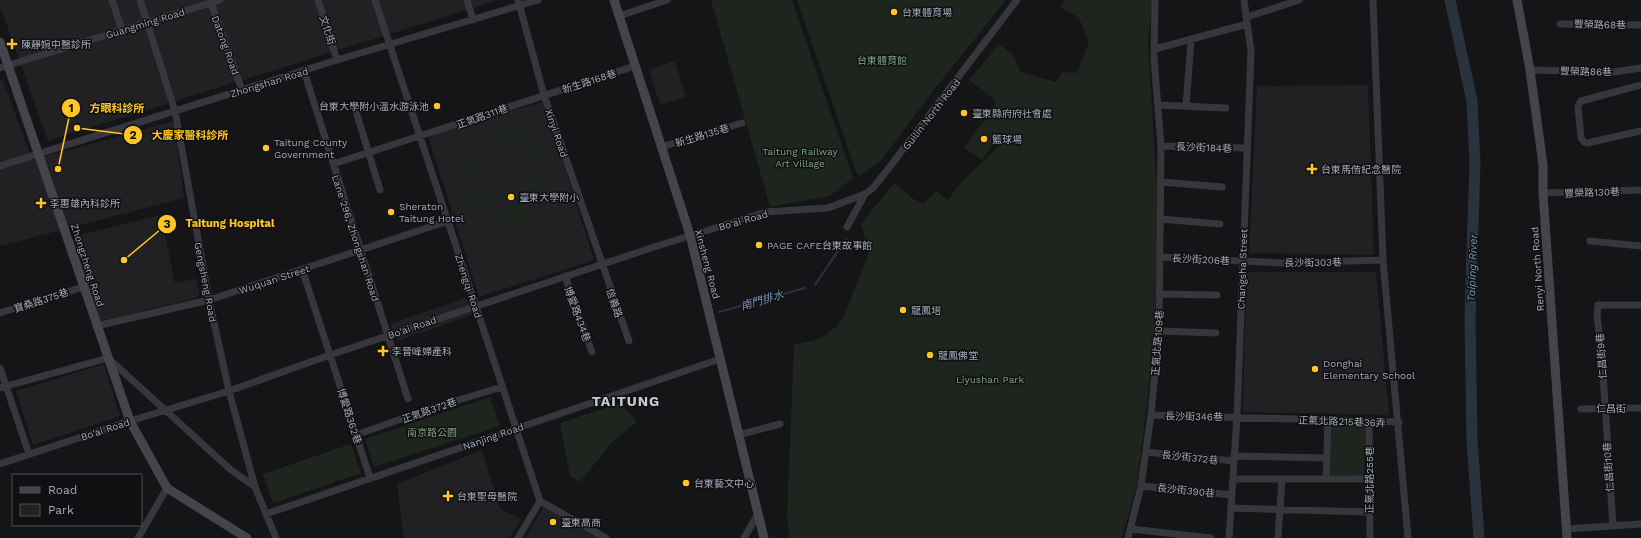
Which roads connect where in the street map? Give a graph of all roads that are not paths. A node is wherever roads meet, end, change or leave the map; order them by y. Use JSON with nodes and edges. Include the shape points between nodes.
{"nodes":[{"id":1,"x":112,"y":0,"type":"edge"},
{"id":2,"x":140,"y":0,"type":"edge"},
{"id":3,"x":220,"y":0,"type":"edge"},
{"id":4,"x":318,"y":0,"type":"edge"},
{"id":5,"x":375,"y":0,"type":"edge"},
{"id":6,"x":467,"y":0,"type":"edge"},
{"id":7,"x":538,"y":0,"type":"edge"},
{"id":8,"x":614,"y":0,"type":"edge"},
{"id":9,"x":667,"y":0,"type":"edge"},
{"id":10,"x":1017,"y":0,"type":"edge"},
{"id":11,"x":1155,"y":0,"type":"edge"},
{"id":12,"x":1244,"y":0,"type":"edge"},
{"id":13,"x":1300,"y":0,"type":"edge"},
{"id":14,"x":1373,"y":0,"type":"edge"},
{"id":15,"x":1517,"y":0,"type":"edge"},
{"id":16,"x":210,"y":2,"type":"edge"},
{"id":17,"x":519,"y":3,"type":"edge"},
{"id":18,"x":619,"y":16,"type":"junction"},
{"id":19,"x":473,"y":20,"type":"junction"},
{"id":20,"x":1247,"y":21,"type":"junction"},
{"id":21,"x":147,"y":23,"type":"junction"},
{"id":22,"x":1560,"y":24,"type":"dead end"},
{"id":23,"x":1641,"y":25,"type":"edge"},
{"id":24,"x":122,"y":30,"type":"junction"},
{"id":25,"x":1191,"y":41,"type":"junction"},
{"id":26,"x":0,"y":42,"type":"edge"},
{"id":27,"x":391,"y":45,"type":"junction"},
{"id":28,"x":1155,"y":49,"type":"junction"},
{"id":29,"x":337,"y":60,"type":"junction"},
{"id":30,"x":635,"y":66,"type":"junction"},
{"id":31,"x":4,"y":67,"type":"edge"},
{"id":32,"x":1641,"y":68,"type":"edge"},
{"id":33,"x":1530,"y":70,"type":"junction"},
{"id":34,"x":304,"y":71,"type":"junction"},
{"id":35,"x":1641,"y":85,"type":"edge"},
{"id":36,"x":242,"y":90,"type":"junction"},
{"id":37,"x":544,"y":95,"type":"junction"},
{"id":38,"x":1158,"y":105,"type":"junction"},
{"id":39,"x":1186,"y":106,"type":"junction"},
{"id":40,"x":355,"y":108,"type":"dead end"},
{"id":41,"x":1226,"y":108,"type":"dead end"},
{"id":42,"x":175,"y":111,"type":"junction"},
{"id":43,"x":742,"y":123,"type":"dead end"},
{"id":44,"x":1641,"y":131,"type":"edge"},
{"id":45,"x":420,"y":136,"type":"junction"},
{"id":46,"x":1161,"y":146,"type":"junction"},
{"id":47,"x":661,"y":148,"type":"junction"},
{"id":48,"x":1247,"y":148,"type":"junction"},
{"id":49,"x":369,"y":152,"type":"junction"},
{"id":50,"x":39,"y":153,"type":"junction"},
{"id":51,"x":333,"y":164,"type":"junction"},
{"id":52,"x":0,"y":166,"type":"edge"},
{"id":53,"x":1161,"y":182,"type":"junction"},
{"id":54,"x":1222,"y":187,"type":"dead end"},
{"id":55,"x":380,"y":190,"type":"dead end"},
{"id":56,"x":1641,"y":190,"type":"edge"},
{"id":57,"x":1543,"y":193,"type":"junction"},
{"id":58,"x":865,"y":194,"type":"junction"},
{"id":59,"x":828,"y":208,"type":"joint"},
{"id":60,"x":1160,"y":220,"type":"junction"},
{"id":61,"x":448,"y":221,"type":"junction"},
{"id":62,"x":1220,"y":224,"type":"dead end"},
{"id":63,"x":847,"y":227,"type":"dead end"},
{"id":64,"x":690,"y":235,"type":"junction"},
{"id":65,"x":1590,"y":241,"type":"dead end"},
{"id":66,"x":1641,"y":246,"type":"edge"},
{"id":67,"x":360,"y":250,"type":"junction"},
{"id":68,"x":1160,"y":257,"type":"junction"},
{"id":69,"x":1383,"y":260,"type":"junction"},
{"id":70,"x":1243,"y":262,"type":"junction"},
{"id":71,"x":602,"y":264,"type":"junction"},
{"id":72,"x":302,"y":269,"type":"junction"},
{"id":73,"x":565,"y":276,"type":"junction"},
{"id":74,"x":83,"y":287,"type":"junction"},
{"id":75,"x":1160,"y":294,"type":"junction"},
{"id":76,"x":1217,"y":295,"type":"dead end"},
{"id":77,"x":209,"y":300,"type":"junction"},
{"id":78,"x":1641,"y":305,"type":"edge"},
{"id":79,"x":476,"y":306,"type":"junction"},
{"id":80,"x":0,"y":314,"type":"edge"},
{"id":81,"x":96,"y":326,"type":"junction"},
{"id":82,"x":1159,"y":331,"type":"junction"},
{"id":83,"x":1216,"y":333,"type":"dead end"},
{"id":84,"x":388,"y":336,"type":"junction"},
{"id":85,"x":629,"y":341,"type":"dead end"},
{"id":86,"x":592,"y":352,"type":"dead end"},
{"id":87,"x":330,"y":355,"type":"junction"},
{"id":88,"x":108,"y":358,"type":"junction"},
{"id":89,"x":720,"y":359,"type":"junction"},
{"id":90,"x":0,"y":368,"type":"edge"},
{"id":91,"x":3,"y":387,"type":"edge"},
{"id":92,"x":502,"y":387,"type":"junction"},
{"id":93,"x":229,"y":391,"type":"junction"},
{"id":94,"x":408,"y":399,"type":"dead end"},
{"id":95,"x":1604,"y":408,"type":"junction"},
{"id":96,"x":1641,"y":408,"type":"edge"},
{"id":97,"x":1581,"y":409,"type":"dead end"},
{"id":98,"x":164,"y":410,"type":"junction"},
{"id":99,"x":1151,"y":415,"type":"junction"},
{"id":100,"x":1237,"y":417,"type":"junction"},
{"id":101,"x":1286,"y":419,"type":"joint"},
{"id":102,"x":130,"y":421,"type":"junction"},
{"id":103,"x":1328,"y":421,"type":"junction"},
{"id":104,"x":1369,"y":422,"type":"junction"},
{"id":105,"x":1399,"y":422,"type":"junction"},
{"id":106,"x":780,"y":424,"type":"dead end"},
{"id":107,"x":515,"y":428,"type":"junction"},
{"id":108,"x":738,"y":434,"type":"junction"},
{"id":109,"x":356,"y":435,"type":"junction"},
{"id":110,"x":1146,"y":452,"type":"junction"},
{"id":111,"x":29,"y":454,"type":"junction"},
{"id":112,"x":1234,"y":458,"type":"junction"},
{"id":113,"x":1326,"y":458,"type":"junction"},
{"id":114,"x":0,"y":464,"type":"edge"},
{"id":115,"x":370,"y":478,"type":"junction"},
{"id":116,"x":1368,"y":478,"type":"junction"},
{"id":117,"x":1233,"y":479,"type":"junction"},
{"id":118,"x":1282,"y":479,"type":"junction"},
{"id":119,"x":1326,"y":479,"type":"junction"},
{"id":120,"x":1141,"y":486,"type":"junction"},
{"id":121,"x":255,"y":487,"type":"junction"},
{"id":122,"x":167,"y":488,"type":"junction"},
{"id":123,"x":1232,"y":495,"type":"junction"},
{"id":124,"x":540,"y":501,"type":"junction"},
{"id":125,"x":1231,"y":508,"type":"junction"},
{"id":126,"x":1279,"y":510,"type":"junction"},
{"id":127,"x":1369,"y":512,"type":"junction"},
{"id":128,"x":266,"y":514,"type":"junction"},
{"id":129,"x":758,"y":514,"type":"junction"},
{"id":130,"x":1641,"y":524,"type":"edge"},
{"id":131,"x":1613,"y":526,"type":"junction"},
{"id":132,"x":1131,"y":529,"type":"junction"},
{"id":133,"x":1567,"y":534,"type":"edge"},
{"id":134,"x":1169,"y":536,"type":"edge"},
{"id":135,"x":138,"y":538,"type":"edge"},
{"id":136,"x":247,"y":538,"type":"edge"},
{"id":137,"x":276,"y":538,"type":"edge"},
{"id":138,"x":518,"y":538,"type":"edge"},
{"id":139,"x":606,"y":538,"type":"edge"},
{"id":140,"x":744,"y":538,"type":"edge"},
{"id":141,"x":764,"y":538,"type":"edge"},
{"id":142,"x":1128,"y":538,"type":"edge"},
{"id":143,"x":1211,"y":538,"type":"edge"},
{"id":144,"x":1229,"y":538,"type":"edge"},
{"id":145,"x":1278,"y":538,"type":"edge"},
{"id":146,"x":1370,"y":538,"type":"edge"},
{"id":147,"x":1408,"y":538,"type":"edge"}],
"edges":[{"from":1,"to":24,"type":"street"},
{"from":2,"to":21,"type":"street","name":"Gengsheng Road"},
{"from":3,"to":16,"type":"street","name":"Guangming Road"},
{"from":4,"to":29,"type":"street","name":"文化街"},
{"from":5,"to":27,"type":"street","name":"Zhengqi Road"},
{"from":6,"to":19,"type":"street"},
{"from":7,"to":17,"type":"street","name":"Zhongshan Road"},
{"from":8,"to":18,"type":"street","name":"Xinsheng Road"},
{"from":9,"to":18,"type":"street"},
{"from":10,"to":58,"type":"street","name":"Guilin North Road","via":[[888,169]]},
{"from":11,"to":28,"type":"street","name":"正氣北路109巷"},
{"from":12,"to":20,"type":"street","name":"Changsha Street"},
{"from":13,"to":20,"type":"street"},
{"from":14,"to":69,"type":"street"},
{"from":15,"to":33,"type":"street","name":"Renyi North Road"},
{"from":16,"to":21,"type":"street","name":"Guangming Road"},
{"from":16,"to":36,"type":"street","name":"Datong Road"},
{"from":17,"to":19,"type":"street","name":"Zhongshan Road"},
{"from":17,"to":37,"type":"street","name":"Xinyi Road"},
{"from":18,"to":30,"type":"street","name":"Xinsheng Road"},
{"from":19,"to":27,"type":"street","name":"Zhongshan Road"},
{"from":20,"to":25,"type":"street"},
{"from":20,"to":48,"type":"street","name":"Changsha Street","via":[[1251,51]]},
{"from":21,"to":24,"type":"street","name":"Guangming Road"},
{"from":21,"to":42,"type":"street","name":"Gengsheng Road"},
{"from":22,"to":23,"type":"street","name":"豐榮路68巷"},
{"from":24,"to":31,"type":"street","name":"Guangming Road"},
{"from":25,"to":28,"type":"street"},
{"from":25,"to":39,"type":"street"},
{"from":26,"to":31,"type":"street","name":"Zhongzheng Road"},
{"from":27,"to":29,"type":"street","name":"Zhongshan Road"},
{"from":27,"to":45,"type":"street","name":"Zhengqi Road"},
{"from":28,"to":38,"type":"street","name":"正氣北路109巷"},
{"from":29,"to":34,"type":"street","name":"Zhongshan Road"},
{"from":30,"to":37,"type":"street","name":"新生路168巷"},
{"from":30,"to":47,"type":"street","name":"Xinsheng Road"},
{"from":31,"to":50,"type":"street","name":"Zhongzheng Road"},
{"from":32,"to":33,"type":"street","name":"豐榮路86巷","via":[[1614,72]]},
{"from":33,"to":57,"type":"street","name":"Renyi North Road","via":[[1543,165]]},
{"from":34,"to":36,"type":"street","name":"Zhongshan Road"},
{"from":34,"to":51,"type":"street","name":"Lane 296, Zhongshan Road"},
{"from":35,"to":44,"type":"street","via":[[1581,101],[1578,106],[1581,138],[1584,142]]},
{"from":36,"to":42,"type":"street","name":"Zhongshan Road"},
{"from":37,"to":45,"type":"street","name":"正氣路311巷"},
{"from":37,"to":71,"type":"street","name":"Xinyi Road"},
{"from":38,"to":39,"type":"street"},
{"from":38,"to":46,"type":"street","name":"正氣北路109巷"},
{"from":39,"to":41,"type":"street"},
{"from":40,"to":49,"type":"street"},
{"from":42,"to":50,"type":"street","name":"Zhongshan Road"},
{"from":42,"to":77,"type":"street","name":"Gengsheng Road"},
{"from":43,"to":47,"type":"street","name":"新生路135巷"},
{"from":45,"to":49,"type":"street","name":"正氣路311巷"},
{"from":45,"to":61,"type":"street","name":"Zhengqi Road"},
{"from":46,"to":48,"type":"street","name":"長沙街184巷"},
{"from":46,"to":53,"type":"street","name":"正氣北路109巷"},
{"from":47,"to":64,"type":"street","name":"Xinsheng Road"},
{"from":48,"to":70,"type":"street","name":"Changsha Street"},
{"from":49,"to":51,"type":"street","name":"正氣路311巷"},
{"from":49,"to":55,"type":"street"},
{"from":50,"to":52,"type":"street","name":"Zhongshan Road"},
{"from":50,"to":74,"type":"street","name":"Zhongzheng Road"},
{"from":51,"to":67,"type":"street","name":"Lane 296, Zhongshan Road"},
{"from":53,"to":54,"type":"street"},
{"from":53,"to":60,"type":"street","name":"正氣北路109巷"},
{"from":56,"to":57,"type":"street","name":"豐榮路130巷"},
{"from":57,"to":133,"type":"street","name":"Renyi North Road"},
{"from":58,"to":59,"type":"street","name":"Guilin North Road"},
{"from":58,"to":63,"type":"street"},
{"from":59,"to":64,"type":"street","name":"Bo'ai Road","via":[[766,212]]},
{"from":60,"to":62,"type":"street"},
{"from":60,"to":68,"type":"street","name":"正氣北路109巷"},
{"from":61,"to":67,"type":"street","name":"Wuquan Street"},
{"from":61,"to":79,"type":"street","name":"Zhengqi Road"},
{"from":64,"to":71,"type":"street","name":"Bo'ai Road"},
{"from":64,"to":89,"type":"street","name":"Xinsheng Road"},
{"from":65,"to":66,"type":"street"},
{"from":67,"to":72,"type":"street","name":"Wuquan Street"},
{"from":67,"to":84,"type":"street","name":"Lane 296, Zhongshan Road"},
{"from":68,"to":70,"type":"street","name":"長沙街206巷"},
{"from":68,"to":75,"type":"street","name":"正氣北路109巷"},
{"from":69,"to":70,"type":"street","name":"長沙街303巷"},
{"from":69,"to":105,"type":"street"},
{"from":70,"to":100,"type":"street","name":"Changsha Street"},
{"from":71,"to":73,"type":"street","name":"Bo'ai Road"},
{"from":71,"to":85,"type":"street","name":"信義路"},
{"from":72,"to":77,"type":"street","name":"Wuquan Street"},
{"from":72,"to":87,"type":"street","name":"博愛路362巷"},
{"from":73,"to":79,"type":"street","name":"Bo'ai Road"},
{"from":73,"to":86,"type":"street","name":"博愛路434巷"},
{"from":74,"to":80,"type":"street","name":"寶桑路375巷"},
{"from":74,"to":81,"type":"street","name":"Zhongzheng Road"},
{"from":75,"to":76,"type":"street"},
{"from":75,"to":82,"type":"street","name":"正氣北路109巷"},
{"from":77,"to":81,"type":"street","name":"Wuquan Street"},
{"from":77,"to":93,"type":"street","name":"Gengsheng Road"},
{"from":78,"to":95,"type":"street","name":"仁昌街9巷","via":[[1598,305]]},
{"from":79,"to":84,"type":"street","name":"Bo'ai Road"},
{"from":79,"to":92,"type":"street","name":"Zhengqi Road"},
{"from":81,"to":88,"type":"street","name":"Zhongzheng Road"},
{"from":82,"to":83,"type":"street"},
{"from":82,"to":99,"type":"street","name":"正氣北路109巷"},
{"from":84,"to":87,"type":"street","name":"Bo'ai Road"},
{"from":84,"to":94,"type":"street","name":"Lane 296, Zhongshan Road"},
{"from":87,"to":93,"type":"street","name":"Bo'ai Road"},
{"from":87,"to":109,"type":"street","name":"博愛路362巷"},
{"from":88,"to":91,"type":"street"},
{"from":88,"to":98,"type":"street","name":"Zhongzheng Road"},
{"from":88,"to":102,"type":"street","name":"Zhongzheng Road"},
{"from":89,"to":107,"type":"street","name":"Nanjing Road"},
{"from":89,"to":108,"type":"street","name":"Xinsheng Road"},
{"from":90,"to":91,"type":"street"},
{"from":91,"to":111,"type":"street"},
{"from":92,"to":107,"type":"street","name":"Zhengqi Road"},
{"from":92,"to":109,"type":"street","name":"正氣路372巷"},
{"from":93,"to":98,"type":"street","name":"Bo'ai Road"},
{"from":93,"to":121,"type":"street","name":"Gengsheng Road"},
{"from":95,"to":96,"type":"street","name":"仁昌街"},
{"from":95,"to":97,"type":"street","name":"仁昌街"},
{"from":95,"to":131,"type":"street","name":"仁昌街10巷"},
{"from":98,"to":102,"type":"street","name":"Bo'ai Road"},
{"from":98,"to":121,"type":"street","name":"Zhongzheng Road","via":[[231,470]]},
{"from":99,"to":100,"type":"street","name":"長沙街346巷"},
{"from":99,"to":110,"type":"street","name":"正氣北路109巷"},
{"from":100,"to":101,"type":"street","name":"長沙街346巷"},
{"from":100,"to":112,"type":"street","name":"Changsha Street"},
{"from":101,"to":103,"type":"street","name":"正氣北路215巷36弄"},
{"from":102,"to":111,"type":"street","name":"Bo'ai Road"},
{"from":102,"to":122,"type":"street","name":"Zhongzheng Road"},
{"from":103,"to":104,"type":"street","name":"正氣北路215巷36弄"},
{"from":103,"to":113,"type":"street"},
{"from":104,"to":105,"type":"street","name":"正氣北路215巷36弄"},
{"from":104,"to":116,"type":"street","name":"正氣北路255巷"},
{"from":105,"to":147,"type":"street"},
{"from":106,"to":108,"type":"street"},
{"from":107,"to":115,"type":"street","name":"Nanjing Road"},
{"from":107,"to":124,"type":"street","name":"Zhengqi Road"},
{"from":108,"to":129,"type":"street","name":"Xinsheng Road"},
{"from":109,"to":115,"type":"street","name":"博愛路362巷"},
{"from":110,"to":112,"type":"street","name":"長沙街372巷"},
{"from":110,"to":120,"type":"street","name":"正氣北路109巷"},
{"from":111,"to":114,"type":"street","name":"Bo'ai Road"},
{"from":112,"to":113,"type":"street","name":"長沙街372巷"},
{"from":112,"to":117,"type":"street","name":"Changsha Street"},
{"from":113,"to":119,"type":"street"},
{"from":115,"to":128,"type":"street","name":"Nanjing Road"},
{"from":116,"to":119,"type":"street"},
{"from":116,"to":127,"type":"street","name":"正氣北路255巷"},
{"from":117,"to":118,"type":"street"},
{"from":117,"to":123,"type":"street","name":"Changsha Street"},
{"from":118,"to":119,"type":"street"},
{"from":118,"to":126,"type":"street"},
{"from":120,"to":123,"type":"street","name":"長沙街390巷"},
{"from":120,"to":132,"type":"street","name":"正氣北路109巷"},
{"from":121,"to":128,"type":"street","name":"Gengsheng Road"},
{"from":122,"to":135,"type":"street"},
{"from":122,"to":136,"type":"street"},
{"from":123,"to":125,"type":"street","name":"Changsha Street"},
{"from":124,"to":138,"type":"street"},
{"from":124,"to":139,"type":"street"},
{"from":125,"to":126,"type":"street"},
{"from":125,"to":144,"type":"street","name":"Changsha Street"},
{"from":126,"to":127,"type":"street"},
{"from":126,"to":145,"type":"street"},
{"from":127,"to":146,"type":"street","name":"正氣北路255巷"},
{"from":128,"to":137,"type":"street","name":"Gengsheng Road"},
{"from":129,"to":140,"type":"street"},
{"from":129,"to":141,"type":"street","name":"Xinsheng Road"},
{"from":130,"to":131,"type":"street"},
{"from":131,"to":133,"type":"street"},
{"from":132,"to":134,"type":"street"},
{"from":132,"to":142,"type":"street","name":"正氣北路109巷"},
{"from":134,"to":143,"type":"street"}]}
